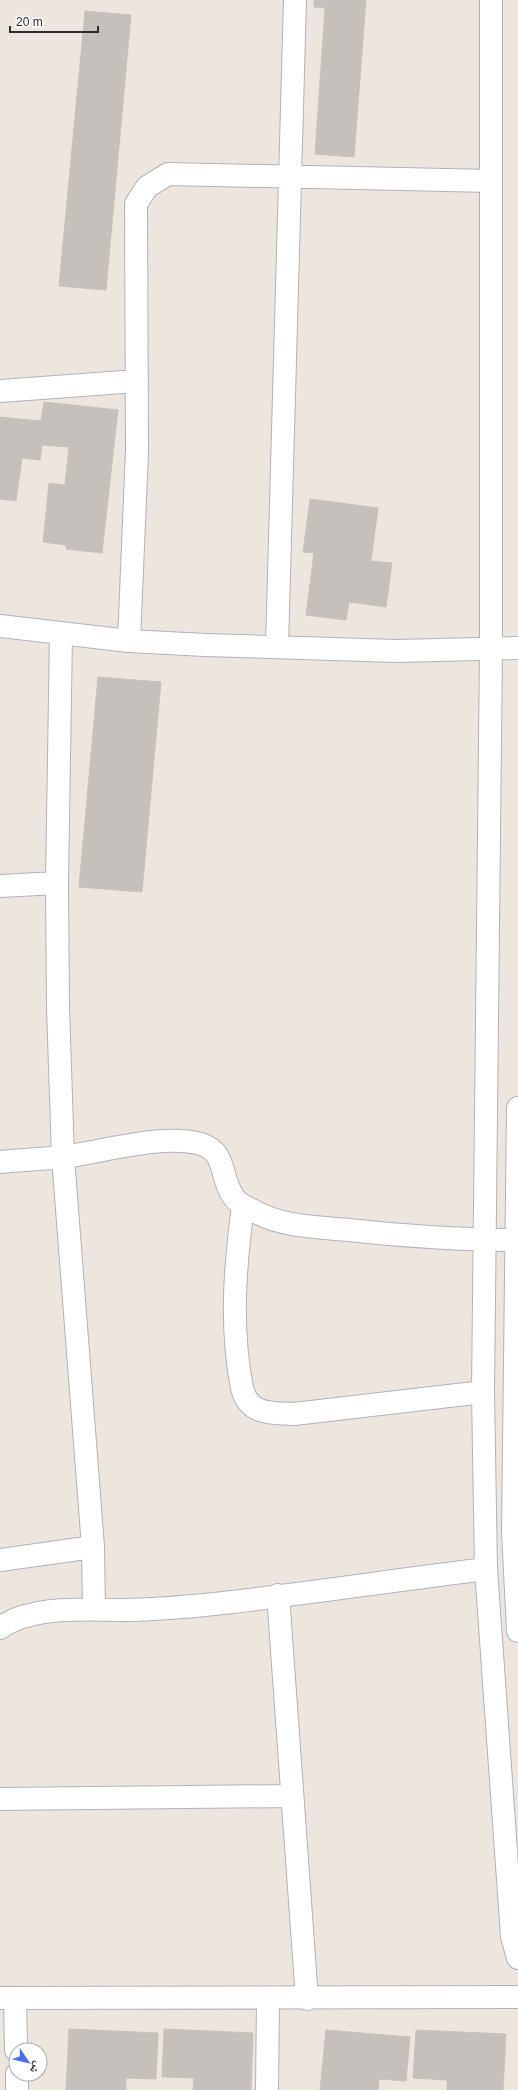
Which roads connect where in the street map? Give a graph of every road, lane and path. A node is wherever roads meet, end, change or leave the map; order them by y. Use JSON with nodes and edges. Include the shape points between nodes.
{"nodes":[{"id":1,"x":295,"y":0,"type":"edge"},
{"id":2,"x":491,"y":0,"type":"edge"},
{"id":3,"x":290,"y":176,"type":"junction"},
{"id":4,"x":491,"y":181,"type":"junction"},
{"id":5,"x":137,"y":381,"type":"junction"},
{"id":6,"x":0,"y":391,"type":"edge"},
{"id":7,"x":0,"y":626,"type":"edge"},
{"id":8,"x":62,"y":633,"type":"junction"},
{"id":9,"x":129,"y":640,"type":"junction"},
{"id":10,"x":277,"y":648,"type":"junction"},
{"id":11,"x":518,"y":648,"type":"edge"},
{"id":12,"x":491,"y":649,"type":"junction"},
{"id":13,"x":57,"y":882,"type":"junction"},
{"id":14,"x":0,"y":886,"type":"edge"},
{"id":15,"x":518,"y":1108,"type":"edge"},
{"id":16,"x":63,"y":1157,"type":"junction"},
{"id":17,"x":0,"y":1162,"type":"edge"},
{"id":18,"x":244,"y":1206,"type":"junction"},
{"id":19,"x":483,"y":1240,"type":"junction"},
{"id":20,"x":516,"y":1240,"type":"edge"},
{"id":21,"x":483,"y":1392,"type":"junction"},
{"id":22,"x":93,"y":1547,"type":"junction"},
{"id":23,"x":0,"y":1560,"type":"edge"},
{"id":24,"x":486,"y":1569,"type":"junction"},
{"id":25,"x":278,"y":1595,"type":"junction"},
{"id":26,"x":94,"y":1609,"type":"junction"},
{"id":27,"x":0,"y":1628,"type":"edge"},
{"id":28,"x":518,"y":1631,"type":"edge"},
{"id":29,"x":292,"y":1796,"type":"junction"},
{"id":30,"x":0,"y":1799,"type":"edge"},
{"id":31,"x":518,"y":1958,"type":"edge"},
{"id":32,"x":7,"y":1998,"type":"edge"},
{"id":33,"x":307,"y":1998,"type":"junction"},
{"id":34,"x":518,"y":1998,"type":"edge"},
{"id":35,"x":268,"y":1999,"type":"junction"},
{"id":36,"x":15,"y":2042,"type":"edge"},
{"id":37,"x":266,"y":2090,"type":"edge"}],
"edges":[{"from":1,"to":3,"type":"street"},
{"from":2,"to":4,"type":"street"},
{"from":3,"to":4,"type":"street"},
{"from":3,"to":5,"type":"street","via":[[168,174],[147,187],[136,204]]},
{"from":3,"to":10,"type":"street"},
{"from":4,"to":12,"type":"street"},
{"from":5,"to":6,"type":"street"},
{"from":5,"to":9,"type":"street","via":[[137,451]]},
{"from":7,"to":8,"type":"street"},
{"from":8,"to":9,"type":"street"},
{"from":8,"to":13,"type":"street"},
{"from":9,"to":10,"type":"street"},
{"from":10,"to":12,"type":"street","via":[[396,651]]},
{"from":11,"to":12,"type":"street"},
{"from":12,"to":19,"type":"street"},
{"from":13,"to":14,"type":"street"},
{"from":13,"to":16,"type":"street"},
{"from":15,"to":20,"type":"street"},
{"from":16,"to":17,"type":"street"},
{"from":16,"to":18,"type":"street","via":[[147,1143],[174,1141],[201,1144],[216,1153],[223,1165],[229,1189],[236,1200]]},
{"from":16,"to":22,"type":"street"},
{"from":18,"to":19,"type":"street","via":[[272,1220],[293,1224]]},
{"from":18,"to":21,"type":"street","via":[[237,1256],[234,1326],[244,1397],[256,1409],[294,1414]]},
{"from":19,"to":20,"type":"street"},
{"from":19,"to":21,"type":"street"},
{"from":20,"to":28,"type":"street","via":[[513,1532]]},
{"from":21,"to":24,"type":"street"},
{"from":22,"to":23,"type":"street"},
{"from":22,"to":26,"type":"street"},
{"from":24,"to":25,"type":"street"},
{"from":24,"to":31,"type":"street","via":[[512,1936]]},
{"from":25,"to":26,"type":"street","via":[[213,1604],[124,1610]]},
{"from":25,"to":29,"type":"street"},
{"from":26,"to":27,"type":"street","via":[[27,1615],[13,1619]]},
{"from":29,"to":30,"type":"street"},
{"from":29,"to":33,"type":"street"},
{"from":32,"to":35,"type":"street"},
{"from":32,"to":36,"type":"street"},
{"from":33,"to":34,"type":"street"},
{"from":33,"to":35,"type":"street"},
{"from":35,"to":37,"type":"street"}]}
